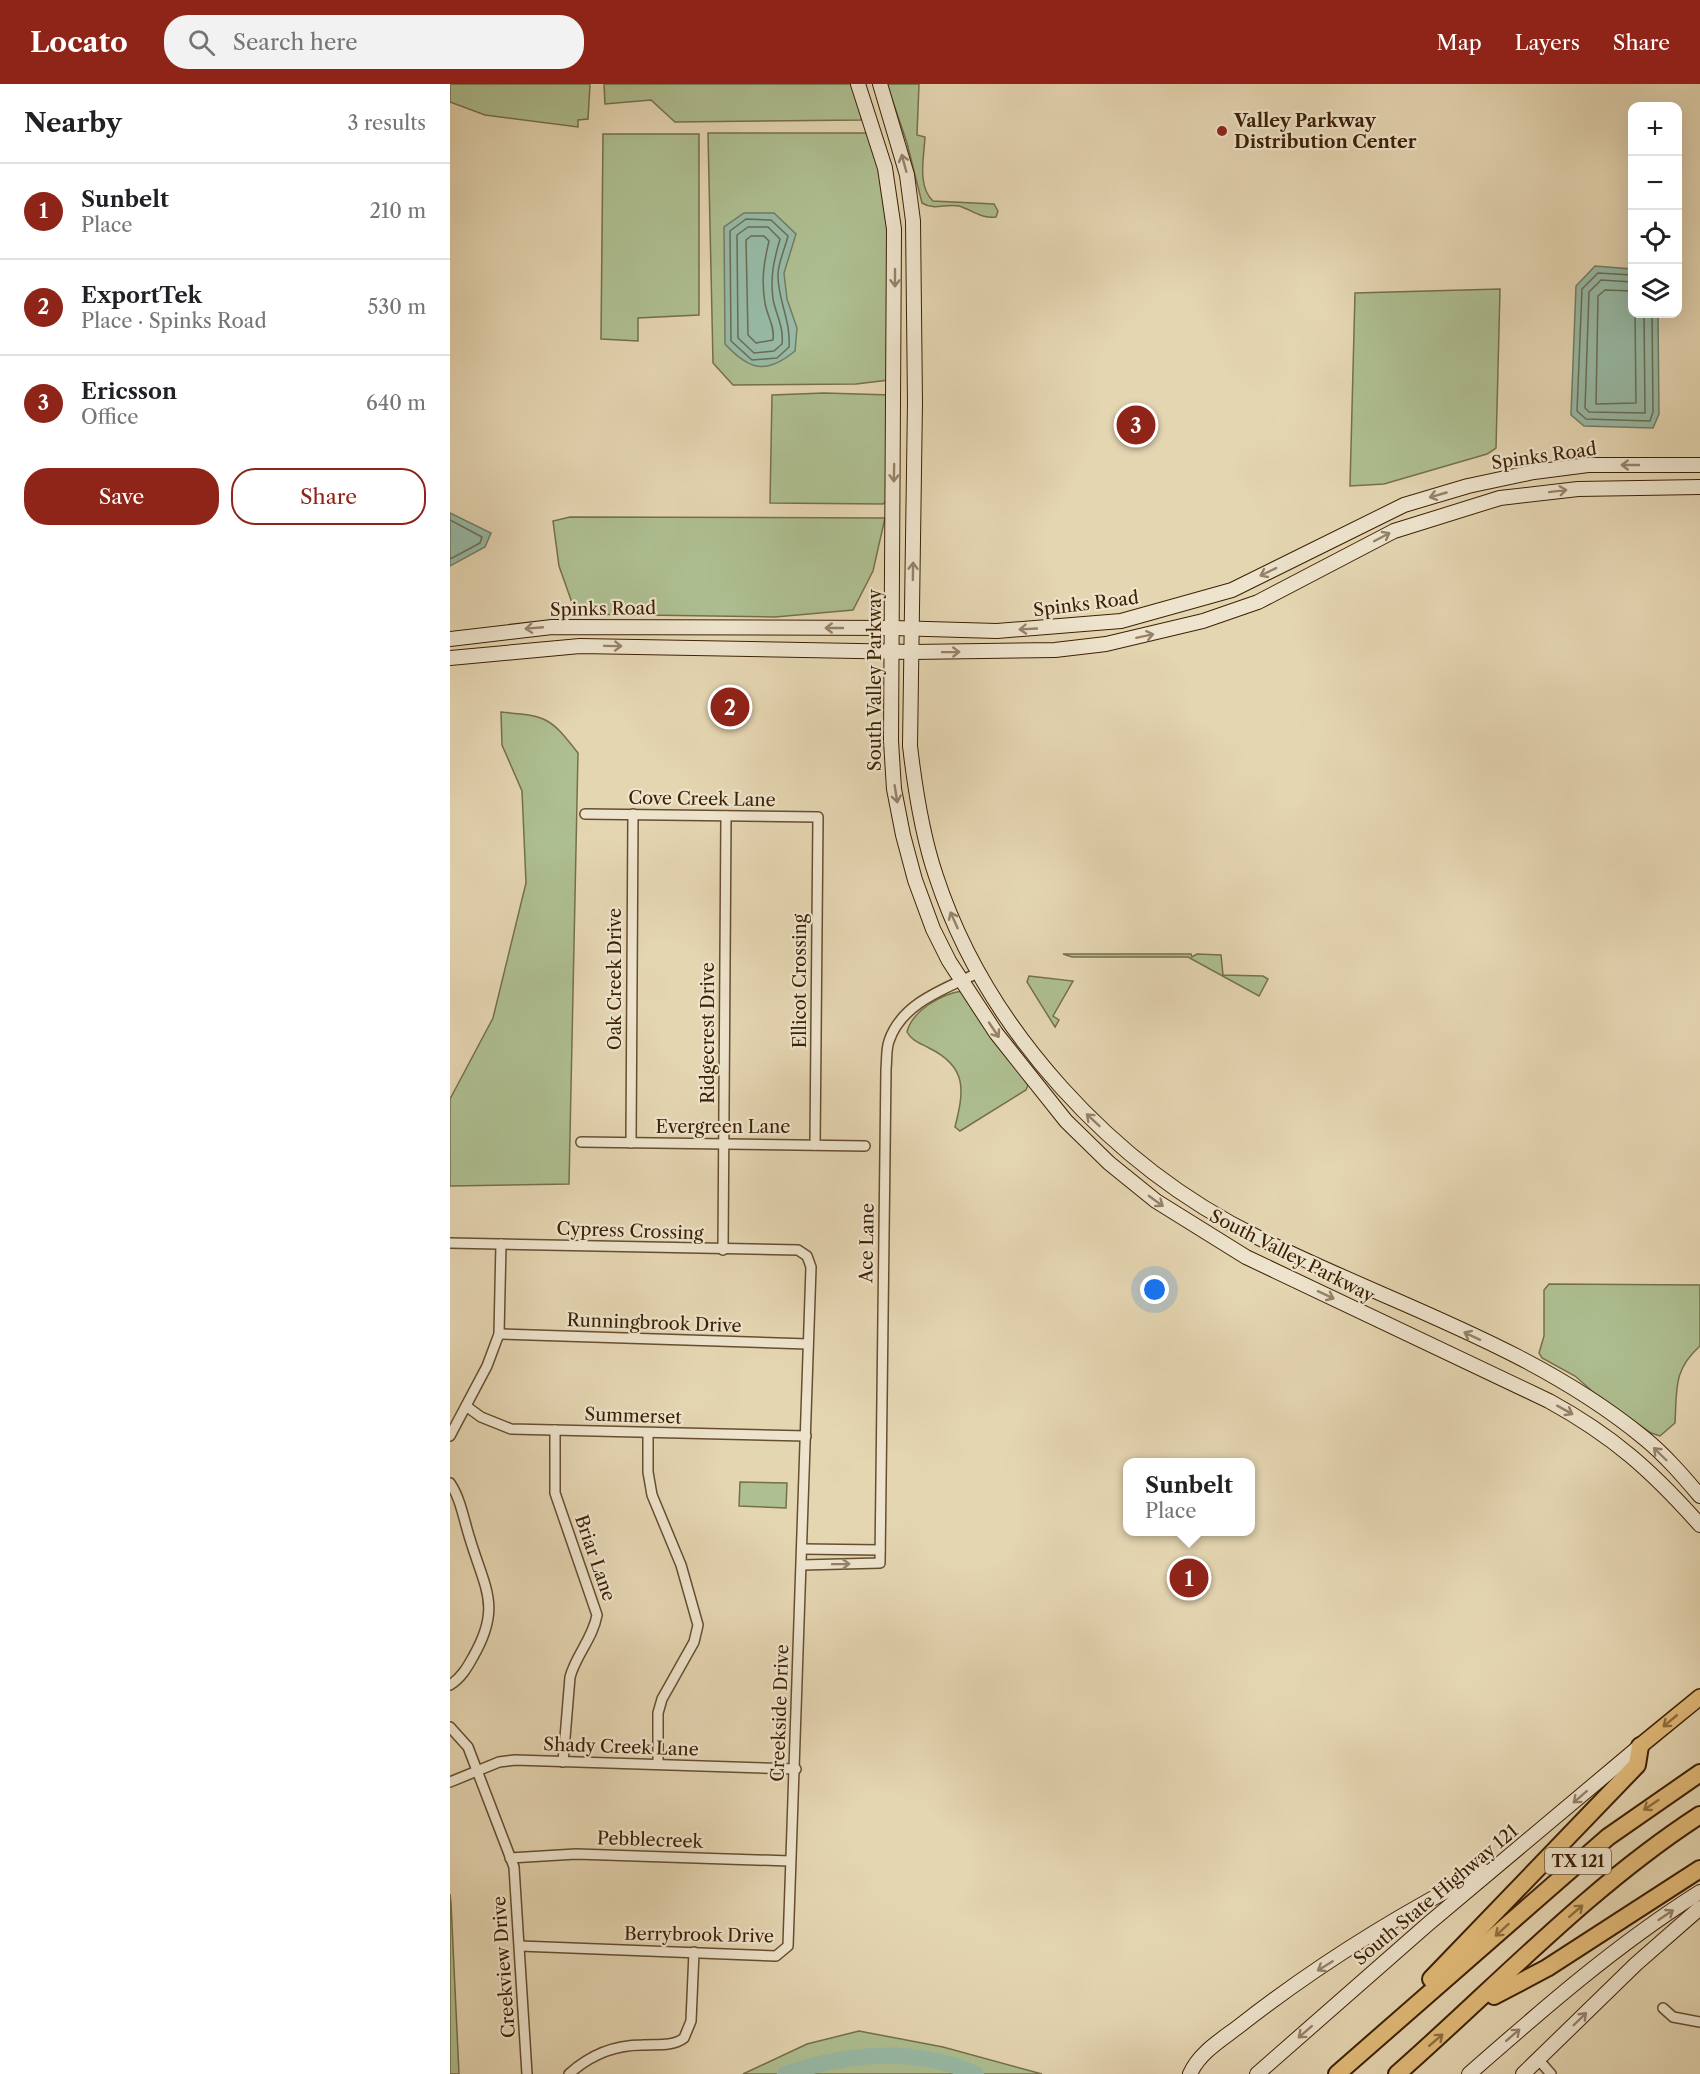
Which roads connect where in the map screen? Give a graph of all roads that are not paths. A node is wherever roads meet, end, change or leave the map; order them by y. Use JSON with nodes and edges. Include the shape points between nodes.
{"nodes":[{"id":1,"x":858,"y":84,"type":"edge"},
{"id":2,"x":880,"y":84,"type":"edge"},
{"id":3,"x":893,"y":220,"type":"junction"},
{"id":4,"x":914,"y":221,"type":"junction"},
{"id":5,"x":895,"y":390,"type":"junction"},
{"id":6,"x":915,"y":390,"type":"junction"},
{"id":7,"x":1700,"y":465,"type":"edge"},
{"id":8,"x":1495,"y":480,"type":"junction"},
{"id":9,"x":1700,"y":487,"type":"edge"},
{"id":10,"x":1500,"y":498,"type":"junction"},
{"id":11,"x":1320,"y":545,"type":"junction"},
{"id":12,"x":1330,"y":565,"type":"junction"},
{"id":13,"x":644,"y":627,"type":"junction"},
{"id":14,"x":892,"y":628,"type":"junction"},
{"id":15,"x":912,"y":629,"type":"junction"},
{"id":16,"x":450,"y":639,"type":"edge"},
{"id":17,"x":643,"y":647,"type":"junction"},
{"id":18,"x":892,"y":651,"type":"junction"},
{"id":19,"x":912,"y":652,"type":"junction"},
{"id":20,"x":450,"y":658,"type":"edge"},
{"id":21,"x":585,"y":814,"type":"dead end"},
{"id":22,"x":633,"y":814,"type":"junction"},
{"id":23,"x":726,"y":816,"type":"junction"},
{"id":24,"x":818,"y":818,"type":"joint"},
{"id":25,"x":980,"y":972,"type":"junction"},
{"id":26,"x":962,"y":981,"type":"junction"},
{"id":27,"x":581,"y":1142,"type":"dead end"},
{"id":28,"x":631,"y":1143,"type":"junction"},
{"id":29,"x":724,"y":1143,"type":"junction"},
{"id":30,"x":815,"y":1145,"type":"junction"},
{"id":31,"x":865,"y":1146,"type":"dead end"},
{"id":32,"x":1137,"y":1159,"type":"junction"},
{"id":33,"x":1124,"y":1175,"type":"junction"},
{"id":34,"x":450,"y":1243,"type":"edge"},
{"id":35,"x":501,"y":1244,"type":"junction"},
{"id":36,"x":723,"y":1250,"type":"junction"},
{"id":37,"x":807,"y":1256,"type":"joint"},
{"id":38,"x":499,"y":1334,"type":"junction"},
{"id":39,"x":808,"y":1344,"type":"junction"},
{"id":40,"x":1525,"y":1361,"type":"junction"},
{"id":41,"x":1513,"y":1384,"type":"junction"},
{"id":42,"x":466,"y":1406,"type":"junction"},
{"id":43,"x":555,"y":1430,"type":"junction"},
{"id":44,"x":648,"y":1433,"type":"junction"},
{"id":45,"x":450,"y":1436,"type":"edge"},
{"id":46,"x":806,"y":1436,"type":"junction"},
{"id":47,"x":450,"y":1483,"type":"edge"},
{"id":48,"x":1700,"y":1496,"type":"edge"},
{"id":49,"x":1700,"y":1525,"type":"edge"},
{"id":50,"x":802,"y":1549,"type":"junction"},
{"id":51,"x":880,"y":1550,"type":"junction"},
{"id":52,"x":802,"y":1565,"type":"junction"},
{"id":53,"x":450,"y":1685,"type":"edge"},
{"id":54,"x":1700,"y":1697,"type":"edge"},
{"id":55,"x":450,"y":1727,"type":"edge"},
{"id":56,"x":1641,"y":1746,"type":"junction"},
{"id":57,"x":563,"y":1762,"type":"junction"},
{"id":58,"x":658,"y":1763,"type":"junction"},
{"id":59,"x":796,"y":1769,"type":"junction"},
{"id":60,"x":478,"y":1770,"type":"junction"},
{"id":61,"x":1700,"y":1773,"type":"edge"},
{"id":62,"x":450,"y":1782,"type":"edge"},
{"id":63,"x":1700,"y":1815,"type":"edge"},
{"id":64,"x":510,"y":1858,"type":"junction"},
{"id":65,"x":790,"y":1861,"type":"junction"},
{"id":66,"x":1502,"y":1862,"type":"junction"},
{"id":67,"x":1700,"y":1869,"type":"edge"},
{"id":68,"x":1700,"y":1892,"type":"edge"},
{"id":69,"x":1700,"y":1908,"type":"edge"},
{"id":70,"x":520,"y":1946,"type":"junction"},
{"id":71,"x":694,"y":1952,"type":"junction"},
{"id":72,"x":1474,"y":2006,"type":"junction"},
{"id":73,"x":1663,"y":2008,"type":"dead end"},
{"id":74,"x":1700,"y":2022,"type":"edge"},
{"id":75,"x":1384,"y":2033,"type":"junction"},
{"id":76,"x":1538,"y":2059,"type":"junction"},
{"id":77,"x":527,"y":2074,"type":"edge"},
{"id":78,"x":569,"y":2074,"type":"edge"},
{"id":79,"x":1190,"y":2074,"type":"edge"},
{"id":80,"x":1257,"y":2074,"type":"edge"},
{"id":81,"x":1337,"y":2074,"type":"edge"},
{"id":82,"x":1397,"y":2074,"type":"edge"},
{"id":83,"x":1469,"y":2074,"type":"edge"},
{"id":84,"x":1523,"y":2074,"type":"edge"},
{"id":85,"x":1551,"y":2074,"type":"edge"}],
"edges":[{"from":1,"to":3,"type":"main road","name":"South Valley Parkway","via":[[885,168]]},
{"from":4,"to":2,"type":"main road","name":"South Valley Parkway","one_way":true,"via":[[907,175]]},
{"from":3,"to":4,"type":"main road"},
{"from":3,"to":5,"type":"main road","name":"South Valley Parkway","one_way":true},
{"from":4,"to":6,"type":"main road","name":"South Valley Parkway"},
{"from":5,"to":6,"type":"main road"},
{"from":5,"to":14,"type":"main road","name":"South Valley Parkway","one_way":true},
{"from":15,"to":6,"type":"main road","name":"South Valley Parkway","one_way":true},
{"from":7,"to":8,"type":"main road","name":"Spinks Road","one_way":true,"via":[[1588,465]]},
{"from":8,"to":10,"type":"main road"},
{"from":8,"to":11,"type":"main road","name":"Spinks Road","one_way":true,"via":[[1404,504]]},
{"from":10,"to":9,"type":"main road","name":"Spinks Road","one_way":true,"via":[[1578,489]]},
{"from":12,"to":10,"type":"main road","name":"Spinks Road","one_way":true,"via":[[1394,531]]},
{"from":11,"to":12,"type":"main road"},
{"from":11,"to":15,"type":"main road","name":"Spinks Road","one_way":true,"via":[[1232,590],[1121,621],[997,631]]},
{"from":19,"to":12,"type":"main road","name":"Spinks Road","one_way":true,"via":[[1055,650],[1106,644],[1158,633],[1258,602]]},
{"from":14,"to":13,"type":"main road","name":"Spinks Road","one_way":true},
{"from":13,"to":16,"type":"main road","name":"Spinks Road","one_way":true,"via":[[552,627]]},
{"from":13,"to":17,"type":"main road"},
{"from":14,"to":15,"type":"main road","name":"Spinks Road"},
{"from":14,"to":18,"type":"main road","name":"South Valley Parkway"},
{"from":15,"to":19,"type":"main road","name":"South Valley Parkway"},
{"from":17,"to":18,"type":"main road","name":"Spinks Road"},
{"from":20,"to":17,"type":"main road","name":"Spinks Road","one_way":true,"via":[[540,648]]},
{"from":18,"to":19,"type":"main road","name":"Spinks Road"},
{"from":18,"to":26,"type":"main road","name":"South Valley Parkway","one_way":true,"via":[[891,741],[894,789],[903,835],[933,929]]},
{"from":25,"to":19,"type":"main road","name":"South Valley Parkway","one_way":true,"via":[[935,875],[919,809],[910,746]]},
{"from":21,"to":22,"type":"street","name":"Cove Creek Lane"},
{"from":22,"to":23,"type":"street","name":"Cove Creek Lane"},
{"from":22,"to":28,"type":"street","name":"Oak Creek Drive"},
{"from":23,"to":24,"type":"street","name":"Cove Creek Lane"},
{"from":23,"to":29,"type":"street","name":"Ridgecrest Drive"},
{"from":24,"to":30,"type":"street","name":"Ellicot Crossing"},
{"from":25,"to":26,"type":"street","name":"Ace Lane"},
{"from":32,"to":25,"type":"main road","name":"South Valley Parkway","one_way":true,"via":[[1066,1094],[1012,1026]]},
{"from":26,"to":33,"type":"main road","name":"South Valley Parkway","one_way":true,"via":[[1027,1075],[1066,1121]]},
{"from":26,"to":51,"type":"street","name":"Ace Lane","via":[[930,996],[905,1014],[889,1041]]},
{"from":27,"to":28,"type":"street","name":"Evergreen Lane"},
{"from":28,"to":29,"type":"street","name":"Evergreen Lane"},
{"from":29,"to":30,"type":"street","name":"Evergreen Lane"},
{"from":29,"to":36,"type":"street","name":"Ridgecrest Drive"},
{"from":30,"to":31,"type":"street","name":"Evergreen Lane"},
{"from":32,"to":33,"type":"main road"},
{"from":40,"to":32,"type":"main road","name":"South Valley Parkway","one_way":true,"via":[[1256,1237],[1197,1205]]},
{"from":33,"to":41,"type":"main road","name":"South Valley Parkway","one_way":true,"via":[[1156,1201],[1246,1257]]},
{"from":34,"to":35,"type":"street","name":"Cypress Crossing"},
{"from":35,"to":36,"type":"street","name":"Cypress Crossing"},
{"from":35,"to":38,"type":"street"},
{"from":36,"to":37,"type":"street","name":"Cypress Crossing","via":[[798,1250]]},
{"from":37,"to":39,"type":"street","name":"Creekside Drive","via":[[811,1267]]},
{"from":38,"to":39,"type":"street","name":"Runningbrook Drive"},
{"from":38,"to":42,"type":"street","via":[[488,1366]]},
{"from":39,"to":46,"type":"street","name":"Creekside Drive"},
{"from":40,"to":41,"type":"main road"},
{"from":48,"to":40,"type":"main road","name":"South Valley Parkway","one_way":true,"via":[[1645,1439],[1603,1408]]},
{"from":41,"to":49,"type":"main road","name":"South Valley Parkway","one_way":true,"via":[[1589,1423],[1622,1447],[1659,1479]]},
{"from":42,"to":43,"type":"street","name":"Summerset","via":[[511,1429]]},
{"from":42,"to":45,"type":"street"},
{"from":43,"to":44,"type":"street","name":"Summerset"},
{"from":43,"to":57,"type":"street","name":"Briar Lane","via":[[555,1493],[597,1615],[570,1677]]},
{"from":44,"to":46,"type":"street","name":"Summerset"},
{"from":44,"to":58,"type":"street","via":[[652,1495],[681,1565],[698,1625],[698,1635],[662,1699],[658,1713]]},
{"from":46,"to":50,"type":"street","name":"Creekside Drive"},
{"from":47,"to":53,"type":"street","via":[[485,1581],[490,1620],[465,1670]]},
{"from":50,"to":51,"type":"street"},
{"from":50,"to":52,"type":"street","name":"Creekside Drive"},
{"from":52,"to":51,"type":"street","name":"Ace Lane","one_way":true,"via":[[880,1563]]},
{"from":52,"to":59,"type":"street","name":"Creekside Drive"},
{"from":54,"to":56,"type":"main road","one_way":true},
{"from":55,"to":60,"type":"street","name":"Creekview Drive","via":[[468,1747]]},
{"from":56,"to":66,"type":"main road","name":"South State Highway 121","one_way":true},
{"from":56,"to":75,"type":"highway","via":[[1637,1765],[1443,1967],[1391,2015]]},
{"from":57,"to":58,"type":"street","name":"Shady Creek Lane"},
{"from":57,"to":60,"type":"street","name":"Shady Creek Lane","via":[[515,1760]]},
{"from":58,"to":59,"type":"street","name":"Shady Creek Lane"},
{"from":59,"to":65,"type":"street","name":"Creekside Drive"},
{"from":60,"to":62,"type":"street","name":"Shady Creek Lane"},
{"from":60,"to":64,"type":"street","name":"Creekview Drive"},
{"from":61,"to":75,"type":"highway","number":"TX 121","one_way":true,"via":[[1608,1837]]},
{"from":72,"to":63,"type":"highway","number":"TX 121","one_way":true,"via":[[1622,1873]]},
{"from":64,"to":65,"type":"street","name":"Pebblecreek","via":[[576,1854]]},
{"from":64,"to":70,"type":"street","name":"Creekview Drive"},
{"from":65,"to":71,"type":"street","name":"Berrybrook Drive","via":[[788,1946],[781,1954]]},
{"from":66,"to":79,"type":"main road","one_way":true,"via":[[1440,1894],[1278,1996],[1206,2052]]},
{"from":66,"to":80,"type":"main road","name":"South State Highway 121","one_way":true},
{"from":67,"to":72,"type":"highway","via":[[1547,1968]]},
{"from":83,"to":68,"type":"main road","one_way":true,"via":[[1574,1982]]},
{"from":76,"to":69,"type":"main road","one_way":true},
{"from":70,"to":71,"type":"street","name":"Berrybrook Drive"},
{"from":70,"to":77,"type":"street","name":"Creekview Drive"},
{"from":71,"to":78,"type":"street","via":[[691,2021],[684,2038],[663,2045],[609,2049]]},
{"from":82,"to":72,"type":"highway","number":"TX 121","one_way":true},
{"from":73,"to":74,"type":"street","via":[[1673,2017]]},
{"from":75,"to":81,"type":"highway","number":"TX 121"},
{"from":76,"to":84,"type":"main road"},
{"from":76,"to":85,"type":"street"}]}
